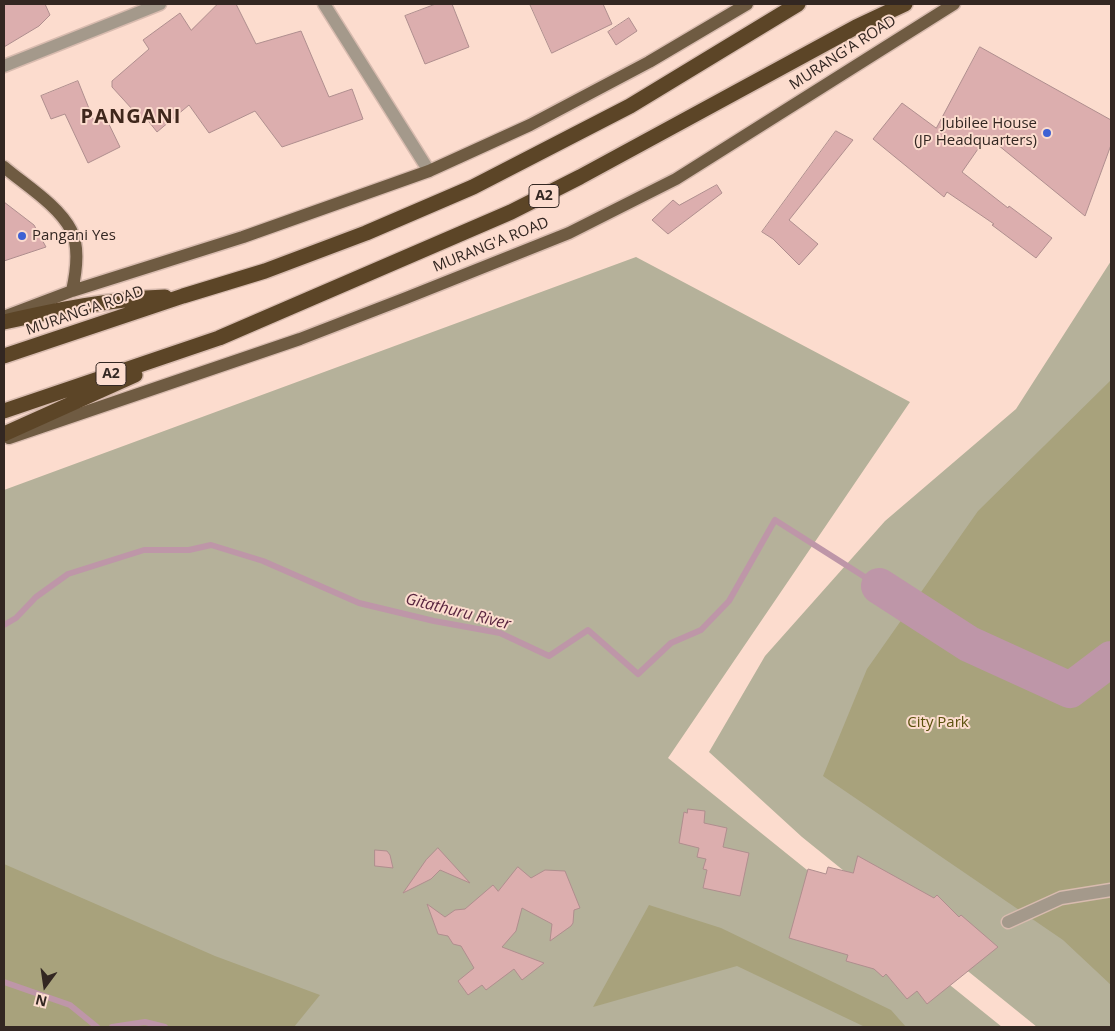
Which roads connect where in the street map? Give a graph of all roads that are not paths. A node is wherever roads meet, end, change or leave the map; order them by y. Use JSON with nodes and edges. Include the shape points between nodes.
{"nodes":[{"id":1,"x":160,"y":4,"type":"edge"},
{"id":2,"x":324,"y":4,"type":"edge"},
{"id":3,"x":747,"y":4,"type":"edge"},
{"id":4,"x":798,"y":4,"type":"edge"},
{"id":5,"x":883,"y":4,"type":"edge"},
{"id":6,"x":905,"y":4,"type":"edge"},
{"id":7,"x":954,"y":4,"type":"edge"},
{"id":8,"x":856,"y":27,"type":"junction"},
{"id":9,"x":4,"y":66,"type":"edge"},
{"id":10,"x":4,"y":167,"type":"edge"},
{"id":11,"x":429,"y":171,"type":"junction"},
{"id":12,"x":72,"y":291,"type":"junction"},
{"id":13,"x":183,"y":296,"type":"junction"},
{"id":14,"x":4,"y":317,"type":"edge"},
{"id":15,"x":4,"y":322,"type":"edge"},
{"id":16,"x":218,"y":338,"type":"junction"},
{"id":17,"x":4,"y":356,"type":"edge"},
{"id":18,"x":4,"y":411,"type":"edge"},
{"id":19,"x":4,"y":434,"type":"edge"},
{"id":20,"x":4,"y":440,"type":"edge"},
{"id":21,"x":1111,"y":890,"type":"edge"},
{"id":22,"x":1008,"y":922,"type":"dead end"}],
"edges":[{"from":1,"to":9,"type":"street"},
{"from":2,"to":11,"type":"street"},
{"from":3,"to":11,"type":"main road","name":"MURANG'A ROAD","via":[[650,62],[530,125]]},
{"from":4,"to":13,"type":"highway","name":"MURANG'A ROAD","via":[[630,106],[473,186],[366,233],[265,271]]},
{"from":5,"to":8,"type":"highway","name":"MURANG'A ROAD"},
{"from":6,"to":8,"type":"highway","name":"MURANG'A ROAD","number":"A2"},
{"from":7,"to":20,"type":"main road","name":"MURANG'A ROAD","via":[[676,179],[569,233],[300,340]]},
{"from":8,"to":16,"type":"highway","name":"MURANG'A ROAD","number":"A2","via":[[512,212]]},
{"from":10,"to":12,"type":"main road","via":[[62,216],[72,232],[76,273]]},
{"from":11,"to":12,"type":"main road","name":"MURANG'A ROAD","via":[[243,237]]},
{"from":12,"to":14,"type":"main road","name":"MURANG'A ROAD"},
{"from":13,"to":15,"type":"highway","via":[[136,298]]},
{"from":13,"to":17,"type":"highway","name":"MURANG'A ROAD"},
{"from":16,"to":18,"type":"highway","name":"MURANG'A ROAD","number":"A2"},
{"from":16,"to":19,"type":"highway"},
{"from":21,"to":22,"type":"street","via":[[1061,898]]}]}
